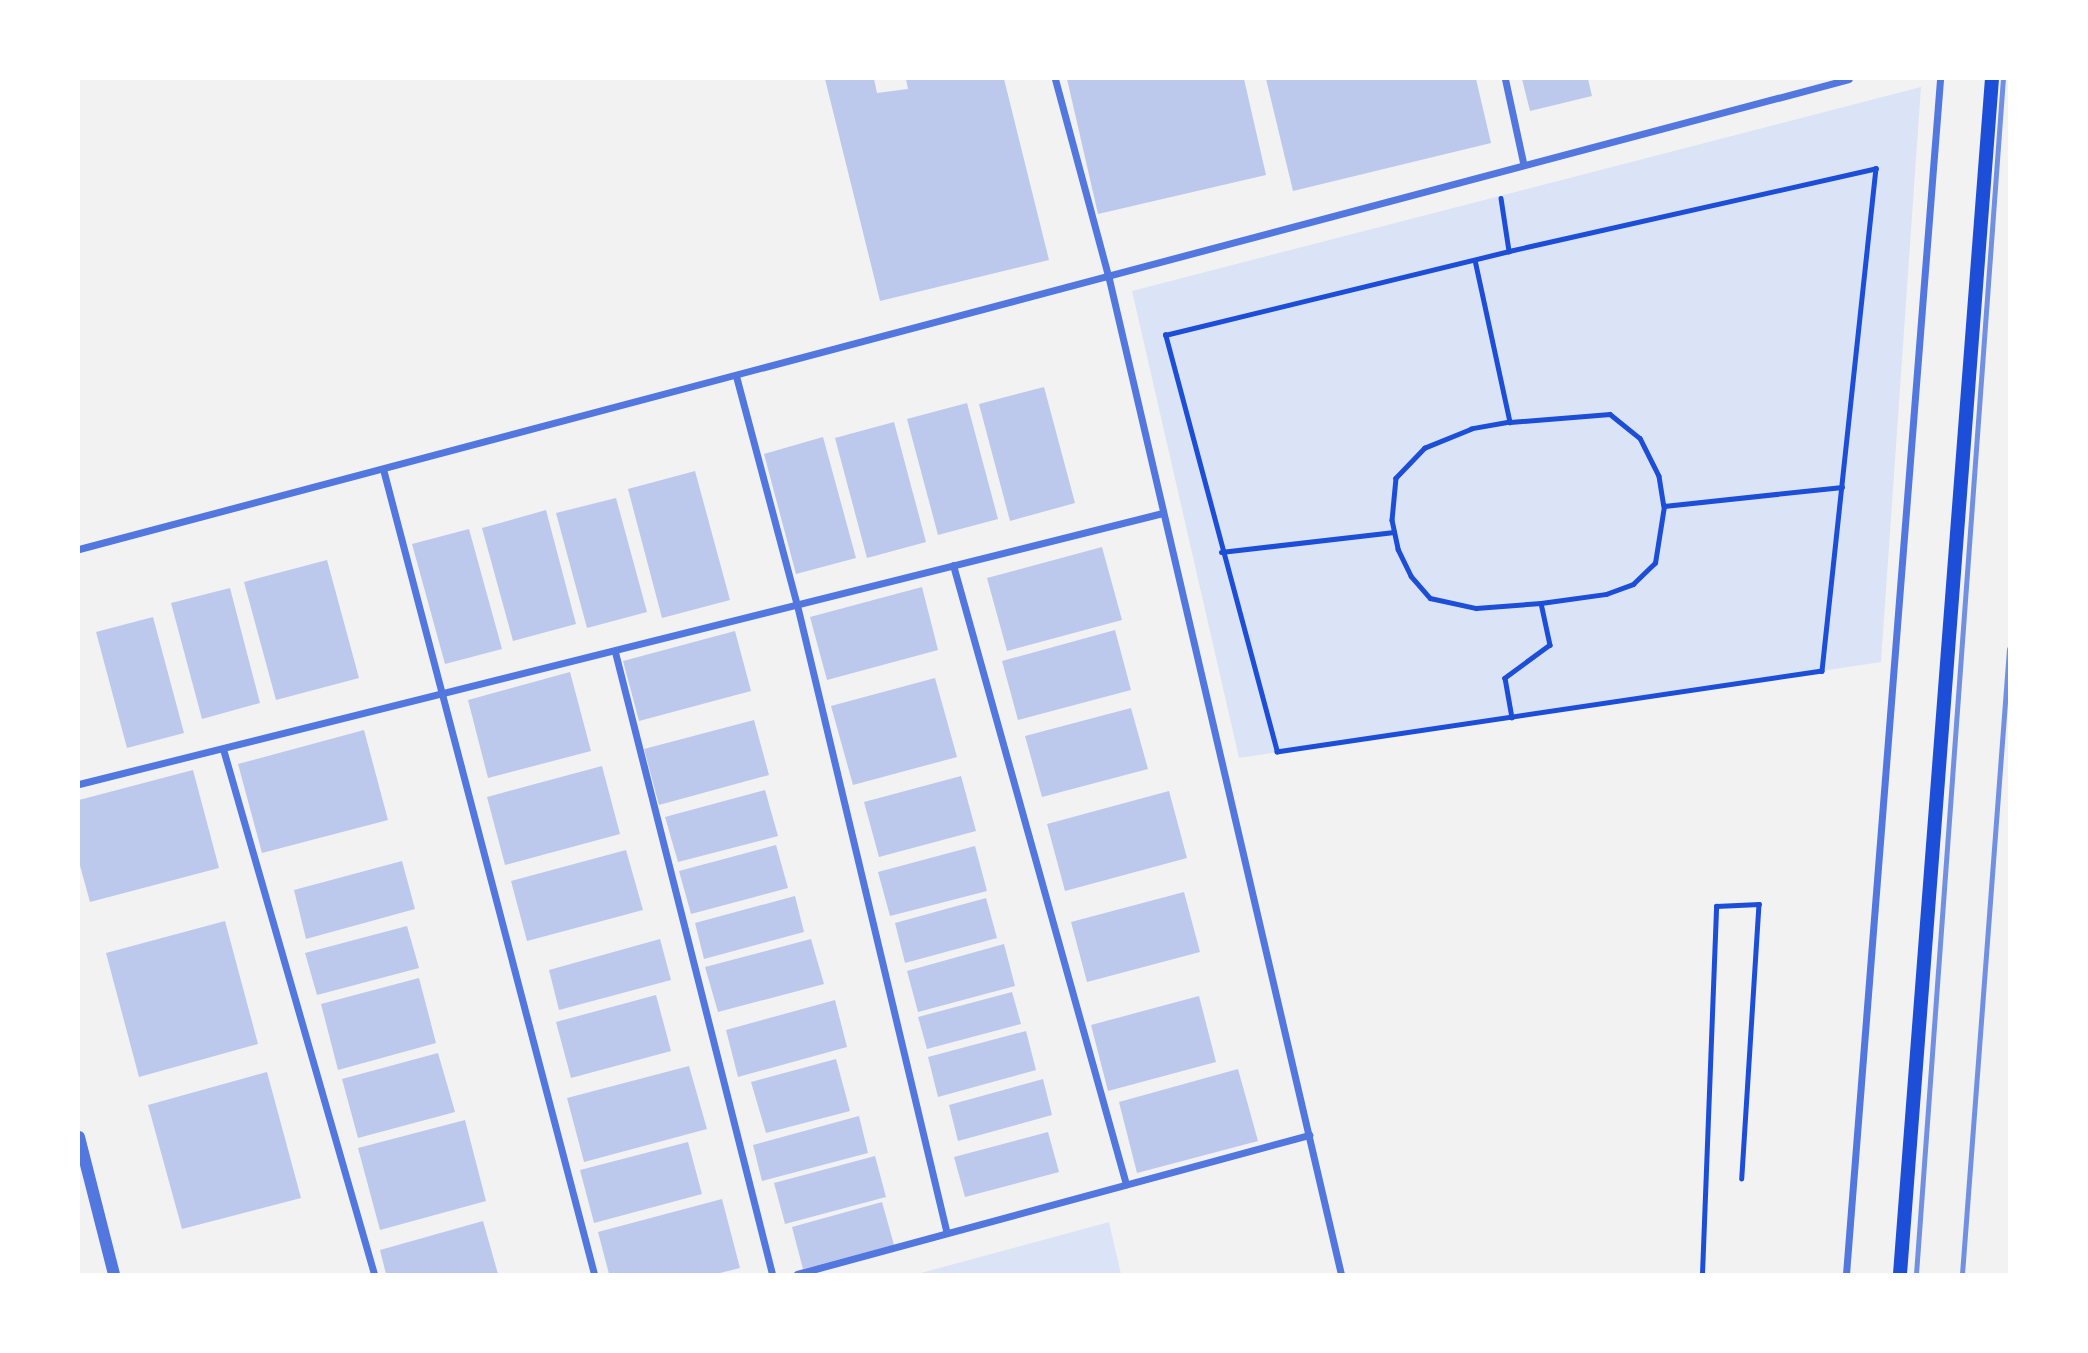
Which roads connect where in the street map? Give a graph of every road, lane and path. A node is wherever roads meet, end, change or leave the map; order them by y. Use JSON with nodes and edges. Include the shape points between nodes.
{"nodes":[{"id":1,"x":1055,"y":79,"type":"edge"},
{"id":2,"x":1505,"y":79,"type":"edge"},
{"id":3,"x":1849,"y":79,"type":"edge"},
{"id":4,"x":1940,"y":79,"type":"edge"},
{"id":5,"x":1992,"y":79,"type":"edge"},
{"id":6,"x":1523,"y":162,"type":"junction"},
{"id":7,"x":1497,"y":169,"type":"junction"},
{"id":8,"x":1509,"y":251,"type":"junction"},
{"id":9,"x":1475,"y":260,"type":"junction"},
{"id":10,"x":1109,"y":279,"type":"junction"},
{"id":11,"x":736,"y":376,"type":"junction"},
{"id":12,"x":1510,"y":422,"type":"junction"},
{"id":13,"x":383,"y":469,"type":"junction"},
{"id":14,"x":1842,"y":487,"type":"junction"},
{"id":15,"x":1664,"y":506,"type":"junction"},
{"id":16,"x":1163,"y":513,"type":"junction"},
{"id":17,"x":1394,"y":533,"type":"junction"},
{"id":18,"x":79,"y":549,"type":"edge"},
{"id":19,"x":1221,"y":552,"type":"junction"},
{"id":20,"x":953,"y":565,"type":"junction"},
{"id":21,"x":1541,"y":604,"type":"junction"},
{"id":22,"x":797,"y":605,"type":"junction"},
{"id":23,"x":615,"y":652,"type":"junction"},
{"id":24,"x":442,"y":693,"type":"junction"},
{"id":25,"x":1512,"y":717,"type":"junction"},
{"id":26,"x":223,"y":749,"type":"junction"},
{"id":27,"x":79,"y":784,"type":"edge"},
{"id":28,"x":1309,"y":1135,"type":"junction"},
{"id":29,"x":79,"y":1137,"type":"edge"},
{"id":30,"x":1742,"y":1178,"type":"dead end"},
{"id":31,"x":1126,"y":1184,"type":"junction"},
{"id":32,"x":946,"y":1230,"type":"junction"},
{"id":33,"x":114,"y":1274,"type":"edge"},
{"id":34,"x":373,"y":1274,"type":"edge"},
{"id":35,"x":594,"y":1274,"type":"edge"},
{"id":36,"x":772,"y":1274,"type":"edge"},
{"id":37,"x":797,"y":1274,"type":"edge"},
{"id":38,"x":1341,"y":1274,"type":"edge"},
{"id":39,"x":1702,"y":1274,"type":"edge"},
{"id":40,"x":1846,"y":1274,"type":"edge"},
{"id":41,"x":1900,"y":1274,"type":"edge"}],
"edges":[{"from":1,"to":10,"type":"street"},
{"from":2,"to":6,"type":"street"},
{"from":3,"to":6,"type":"street"},
{"from":4,"to":40,"type":"street"},
{"from":5,"to":41,"type":"main road"},
{"from":6,"to":7,"type":"street"},
{"from":7,"to":8,"type":"path"},
{"from":7,"to":10,"type":"street"},
{"from":8,"to":9,"type":"path"},
{"from":8,"to":14,"type":"path","via":[[1876,168]]},
{"from":9,"to":12,"type":"path"},
{"from":9,"to":19,"type":"path","via":[[1165,335]]},
{"from":10,"to":11,"type":"street"},
{"from":10,"to":16,"type":"street"},
{"from":11,"to":13,"type":"street"},
{"from":11,"to":22,"type":"street"},
{"from":12,"to":15,"type":"path","via":[[1610,414],[1640,438],[1659,475]]},
{"from":12,"to":17,"type":"path","via":[[1472,429],[1425,448],[1396,478]]},
{"from":13,"to":18,"type":"street"},
{"from":13,"to":24,"type":"street"},
{"from":14,"to":15,"type":"path"},
{"from":14,"to":25,"type":"path","via":[[1822,671]]},
{"from":15,"to":21,"type":"path","via":[[1655,563],[1633,584],[1606,594]]},
{"from":16,"to":20,"type":"street"},
{"from":16,"to":28,"type":"street"},
{"from":17,"to":19,"type":"path"},
{"from":17,"to":21,"type":"path","via":[[1411,576],[1430,598],[1476,608]]},
{"from":19,"to":25,"type":"path","via":[[1277,752]]},
{"from":20,"to":22,"type":"street"},
{"from":20,"to":31,"type":"street"},
{"from":21,"to":25,"type":"path","via":[[1550,645],[1505,678]]},
{"from":22,"to":23,"type":"street"},
{"from":22,"to":32,"type":"street"},
{"from":23,"to":24,"type":"street"},
{"from":23,"to":36,"type":"street"},
{"from":24,"to":26,"type":"street"},
{"from":24,"to":35,"type":"street"},
{"from":26,"to":27,"type":"street"},
{"from":26,"to":34,"type":"street"},
{"from":28,"to":31,"type":"street"},
{"from":28,"to":38,"type":"street"},
{"from":29,"to":33,"type":"street"},
{"from":30,"to":39,"type":"path","via":[[1759,904],[1716,906]]},
{"from":31,"to":32,"type":"street"},
{"from":32,"to":37,"type":"street"}]}
